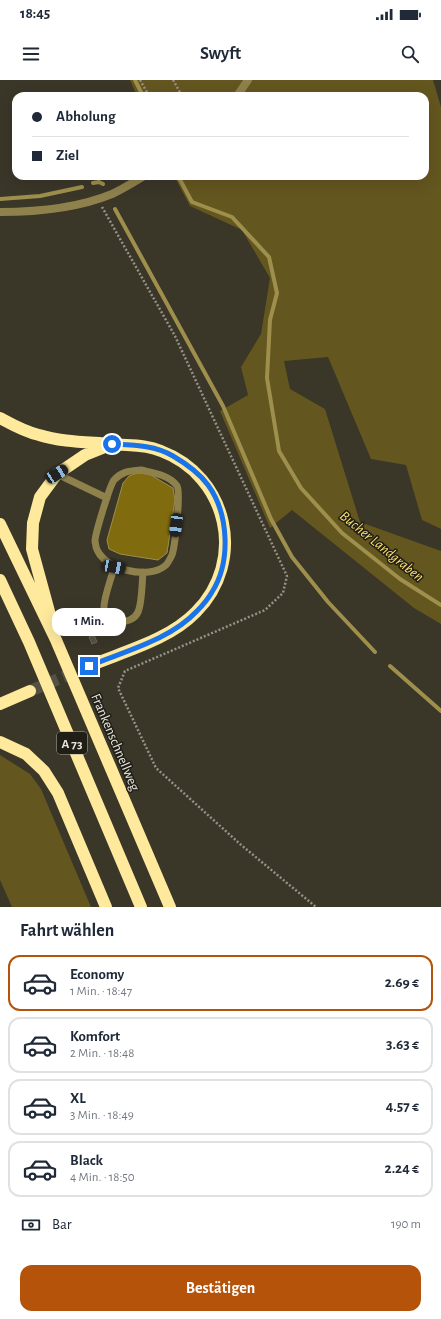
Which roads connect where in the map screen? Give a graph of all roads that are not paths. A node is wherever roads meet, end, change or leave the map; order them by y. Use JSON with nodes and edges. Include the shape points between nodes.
{"nodes":[{"id":1,"x":248,"y":80,"type":"edge"},
{"id":2,"x":240,"y":92,"type":"edge"},
{"id":3,"x":137,"y":180,"type":"edge"},
{"id":4,"x":0,"y":212,"type":"edge"},
{"id":5,"x":0,"y":418,"type":"edge"},
{"id":6,"x":112,"y":444,"type":"junction"},
{"id":7,"x":57,"y":474,"type":"junction"},
{"id":8,"x":107,"y":498,"type":"junction"},
{"id":9,"x":0,"y":524,"type":"edge"},
{"id":10,"x":114,"y":567,"type":"junction"},
{"id":11,"x":143,"y":572,"type":"junction"},
{"id":12,"x":0,"y":580,"type":"edge"},
{"id":13,"x":56,"y":640,"type":"junction"},
{"id":14,"x":89,"y":666,"type":"tunnel mouth"},
{"id":15,"x":30,"y":691,"type":"tunnel mouth"},
{"id":16,"x":0,"y":704,"type":"edge"},
{"id":17,"x":0,"y":742,"type":"edge"},
{"id":18,"x":106,"y":907,"type":"edge"},
{"id":19,"x":141,"y":907,"type":"edge"},
{"id":20,"x":170,"y":907,"type":"edge"}],
"edges":[{"from":1,"to":2,"type":"street"},
{"from":3,"to":4,"type":"street","via":[[99,199],[55,208]]},
{"from":5,"to":6,"type":"highway","via":[[39,436]]},
{"from":6,"to":7,"type":"highway","via":[[85,455]]},
{"from":6,"to":14,"type":"highway","via":[[160,450],[195,472],[208,485],[218,503],[224,523],[223,566],[212,592],[196,612],[175,629]]},
{"from":7,"to":8,"type":"lane"},
{"from":7,"to":13,"type":"highway","via":[[40,497],[33,523],[32,549]]},
{"from":8,"to":10,"type":"lane","via":[[95,540],[98,552]]},
{"from":8,"to":11,"type":"lane","via":[[113,481],[125,471],[141,470],[158,474],[177,486],[180,497],[172,554],[166,565],[155,571]]},
{"from":9,"to":13,"type":"highway","name":"Frankenschnellweg","number":"A 73"},
{"from":10,"to":11,"type":"lane"},
{"from":10,"to":11,"type":"lane","via":[[104,608],[112,620],[123,622],[132,619],[138,613]]},
{"from":12,"to":19,"type":"highway","number":"A 73","via":[[29,642]]},
{"from":13,"to":20,"type":"highway","name":"Frankenschnellweg","number":"A 73"},
{"from":15,"to":16,"type":"highway"},
{"from":17,"to":18,"type":"highway","via":[[26,754],[44,771],[58,793]]}]}
